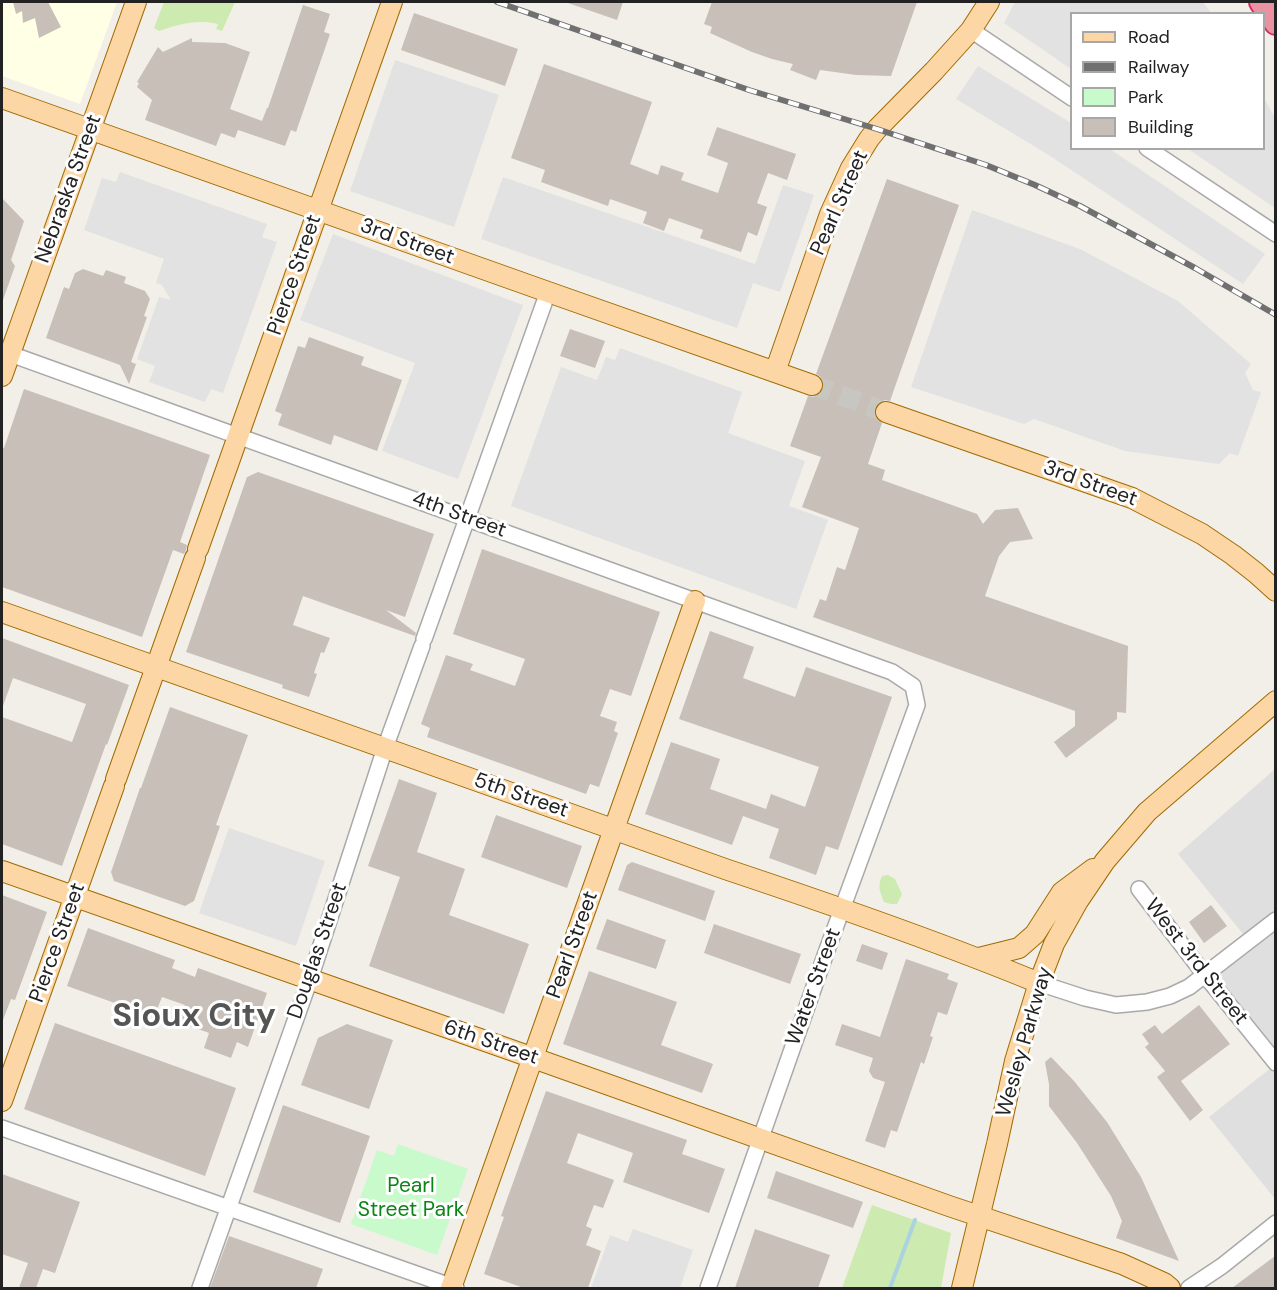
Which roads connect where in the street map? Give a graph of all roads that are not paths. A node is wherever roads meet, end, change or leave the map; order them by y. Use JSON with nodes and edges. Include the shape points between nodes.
{"nodes":[{"id":1,"x":136,"y":2,"type":"edge"},
{"id":2,"x":392,"y":2,"type":"edge"},
{"id":3,"x":989,"y":2,"type":"edge"},
{"id":4,"x":1261,"y":2,"type":"edge"},
{"id":5,"x":1265,"y":21,"type":"edge"},
{"id":6,"x":1275,"y":23,"type":"edge"},
{"id":7,"x":971,"y":30,"type":"junction"},
{"id":8,"x":1275,"y":33,"type":"edge"},
{"id":9,"x":1070,"y":97,"type":"edge"},
{"id":10,"x":2,"y":98,"type":"edge"},
{"id":11,"x":90,"y":129,"type":"junction"},
{"id":12,"x":1150,"y":150,"type":"edge"},
{"id":13,"x":318,"y":211,"type":"junction"},
{"id":14,"x":1275,"y":234,"type":"edge"},
{"id":15,"x":548,"y":292,"type":"junction"},
{"id":16,"x":5,"y":353,"type":"edge"},
{"id":17,"x":775,"y":372,"type":"junction"},
{"id":18,"x":2,"y":376,"type":"edge"},
{"id":19,"x":812,"y":385,"type":"tunnel mouth"},
{"id":20,"x":886,"y":412,"type":"tunnel mouth"},
{"id":21,"x":238,"y":436,"type":"junction"},
{"id":22,"x":467,"y":518,"type":"junction"},
{"id":23,"x":1275,"y":591,"type":"edge"},
{"id":24,"x":695,"y":601,"type":"junction"},
{"id":25,"x":2,"y":612,"type":"edge"},
{"id":26,"x":156,"y":667,"type":"junction"},
{"id":27,"x":913,"y":686,"type":"joint"},
{"id":28,"x":1275,"y":701,"type":"edge"},
{"id":29,"x":385,"y":748,"type":"junction"},
{"id":30,"x":614,"y":829,"type":"junction"},
{"id":31,"x":1105,"y":861,"type":"junction"},
{"id":32,"x":2,"y":871,"type":"edge"},
{"id":33,"x":1139,"y":889,"type":"dead end"},
{"id":34,"x":75,"y":896,"type":"junction"},
{"id":35,"x":842,"y":908,"type":"junction"},
{"id":36,"x":1275,"y":920,"type":"edge"},
{"id":37,"x":979,"y":958,"type":"junction"},
{"id":38,"x":1205,"y":975,"type":"junction"},
{"id":39,"x":310,"y":979,"type":"junction"},
{"id":40,"x":1039,"y":983,"type":"junction"},
{"id":41,"x":533,"y":1058,"type":"junction"},
{"id":42,"x":1275,"y":1063,"type":"edge"},
{"id":43,"x":2,"y":1101,"type":"edge"},
{"id":44,"x":2,"y":1128,"type":"edge"},
{"id":45,"x":760,"y":1139,"type":"junction"},
{"id":46,"x":229,"y":1208,"type":"junction"},
{"id":47,"x":979,"y":1215,"type":"junction"},
{"id":48,"x":1275,"y":1223,"type":"edge"},
{"id":49,"x":200,"y":1288,"type":"edge"},
{"id":50,"x":453,"y":1288,"type":"edge"},
{"id":51,"x":708,"y":1288,"type":"edge"},
{"id":52,"x":962,"y":1288,"type":"edge"},
{"id":53,"x":1170,"y":1288,"type":"edge"},
{"id":54,"x":1189,"y":1288,"type":"edge"}],
"edges":[{"from":1,"to":11,"type":"main road","name":"Nebraska Street"},
{"from":2,"to":13,"type":"main road","name":"Pierce Street"},
{"from":3,"to":7,"type":"main road","name":"Pearl Street"},
{"from":4,"to":6,"type":"highway"},
{"from":5,"to":8,"type":"main road"},
{"from":7,"to":9,"type":"street"},
{"from":7,"to":17,"type":"main road","name":"Pearl Street","via":[[868,139],[851,168],[830,214]]},
{"from":10,"to":11,"type":"main road","name":"3rd Street"},
{"from":11,"to":13,"type":"main road","name":"3rd Street"},
{"from":11,"to":16,"type":"main road","name":"Nebraska Street"},
{"from":12,"to":14,"type":"street"},
{"from":13,"to":15,"type":"main road","name":"3rd Street"},
{"from":13,"to":21,"type":"main road","name":"Pierce Street"},
{"from":15,"to":17,"type":"main road","name":"3rd Street"},
{"from":15,"to":22,"type":"street","name":"Douglas Street"},
{"from":16,"to":18,"type":"main road","name":"Nebraska Street"},
{"from":16,"to":21,"type":"street","name":"4th Street"},
{"from":17,"to":19,"type":"main road","name":"3rd Street"},
{"from":20,"to":23,"type":"main road","name":"3rd Street","via":[[1132,498],[1202,534]]},
{"from":21,"to":22,"type":"street","name":"4th Street"},
{"from":21,"to":26,"type":"main road","name":"Pierce Street"},
{"from":22,"to":24,"type":"street","name":"4th Street"},
{"from":22,"to":29,"type":"street","name":"Douglas Street"},
{"from":24,"to":27,"type":"street","name":"4th Street","via":[[892,672]]},
{"from":24,"to":30,"type":"main road","name":"Pearl Street"},
{"from":25,"to":26,"type":"main road","name":"5th Street"},
{"from":26,"to":29,"type":"main road","name":"5th Street"},
{"from":26,"to":34,"type":"main road","name":"Pierce Street"},
{"from":27,"to":35,"type":"street","name":"Water Street","via":[[917,705]]},
{"from":28,"to":31,"type":"main road","name":"Wesley Parkway","via":[[1147,812]]},
{"from":29,"to":30,"type":"main road","name":"5th Street"},
{"from":29,"to":39,"type":"street","name":"Douglas Street"},
{"from":30,"to":35,"type":"main road","name":"5th Street"},
{"from":30,"to":41,"type":"main road","name":"Pearl Street"},
{"from":31,"to":37,"type":"main road","via":[[1062,892],[1035,934],[1019,948]]},
{"from":31,"to":40,"type":"main road","name":"Wesley Parkway","via":[[1054,944]]},
{"from":32,"to":34,"type":"main road","name":"6th Street"},
{"from":33,"to":38,"type":"street","name":"West 3rd Street"},
{"from":34,"to":39,"type":"main road","name":"6th Street"},
{"from":34,"to":43,"type":"main road","name":"Pierce Street"},
{"from":35,"to":37,"type":"main road","name":"5th Street"},
{"from":35,"to":45,"type":"street","name":"Water Street"},
{"from":36,"to":38,"type":"street"},
{"from":37,"to":40,"type":"main road","name":"5th Street"},
{"from":38,"to":40,"type":"street","via":[[1170,996],[1116,1005]]},
{"from":38,"to":42,"type":"street","name":"West 3rd Street"},
{"from":39,"to":41,"type":"main road","name":"6th Street"},
{"from":39,"to":46,"type":"street","name":"Douglas Street"},
{"from":40,"to":47,"type":"main road","name":"Wesley Parkway","via":[[1015,1061]]},
{"from":41,"to":45,"type":"main road","name":"6th Street"},
{"from":41,"to":50,"type":"main road","name":"Pearl Street"},
{"from":44,"to":46,"type":"street"},
{"from":45,"to":47,"type":"main road","name":"6th Street"},
{"from":45,"to":51,"type":"street","name":"Water Street"},
{"from":46,"to":49,"type":"street","name":"Douglas Street"},
{"from":46,"to":50,"type":"street"},
{"from":47,"to":52,"type":"main road","name":"Wesley Parkway"},
{"from":47,"to":53,"type":"main road","name":"6th Street","via":[[1122,1264]]},
{"from":48,"to":54,"type":"street"}]}
